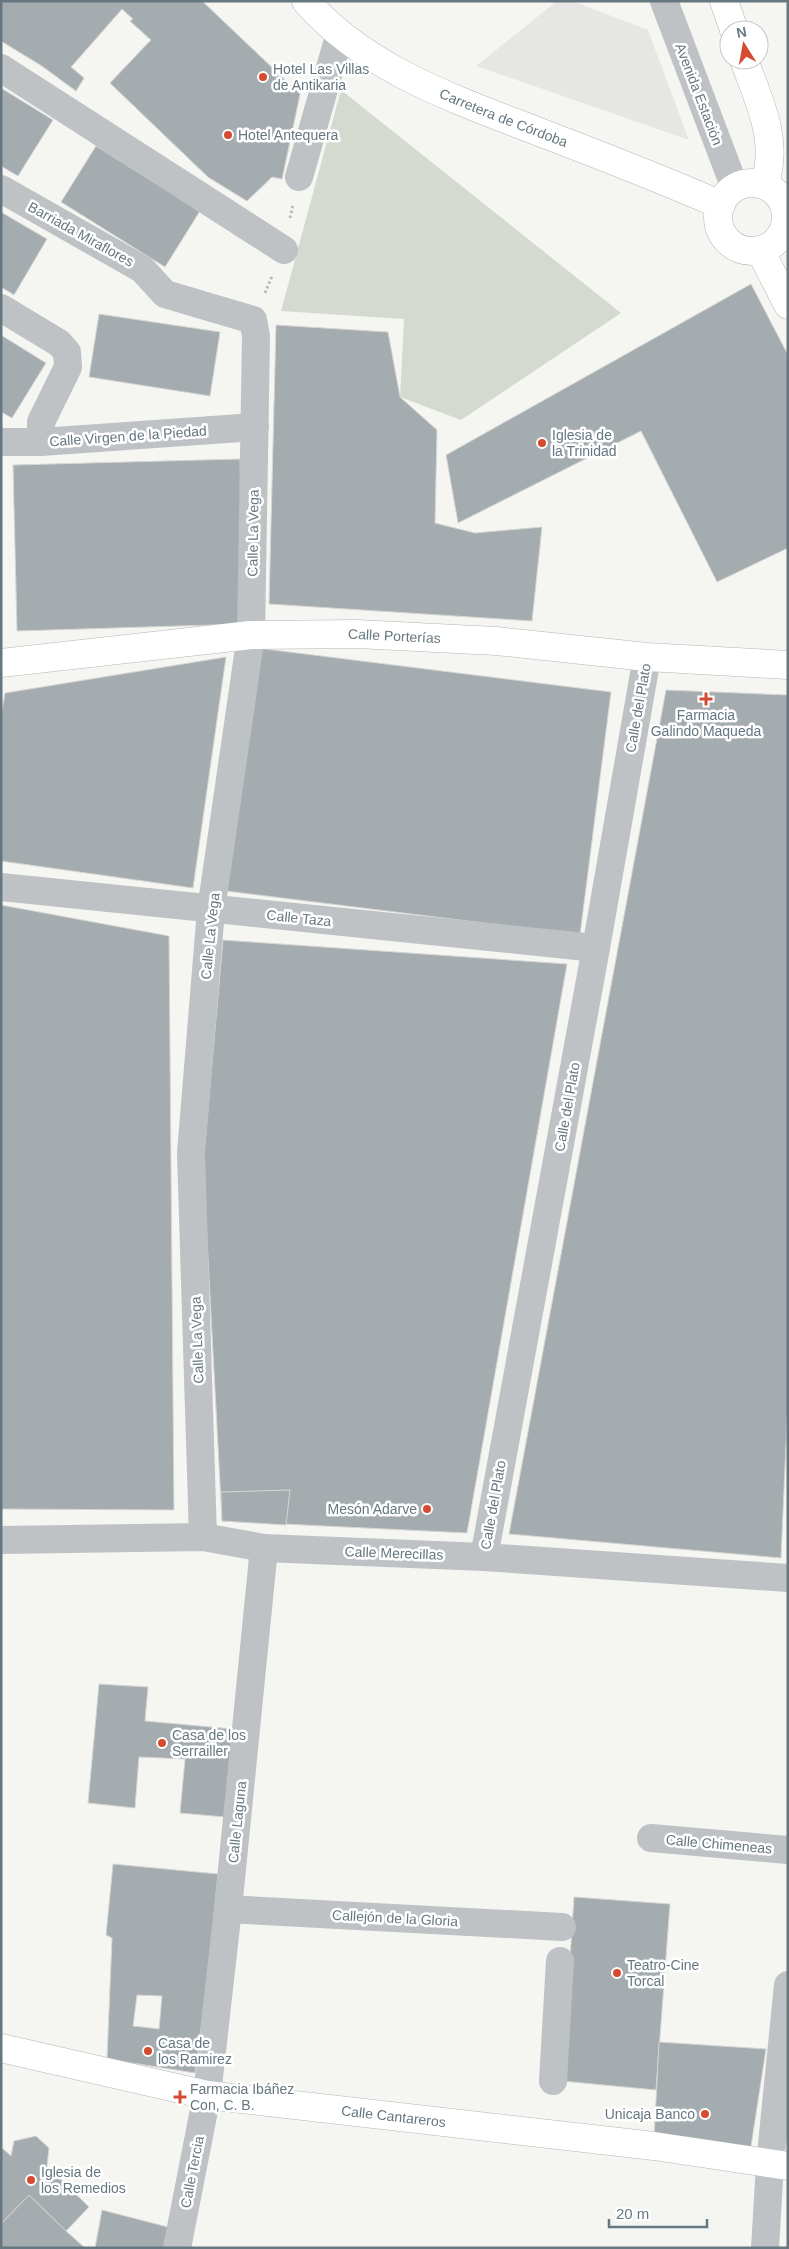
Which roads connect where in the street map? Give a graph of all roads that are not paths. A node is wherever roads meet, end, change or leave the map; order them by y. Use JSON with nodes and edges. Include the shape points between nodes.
{"nodes":[{"id":1,"x":306,"y":1,"type":"edge"},
{"id":2,"x":664,"y":1,"type":"edge"},
{"id":3,"x":724,"y":1,"type":"edge"},
{"id":4,"x":731,"y":20,"type":"edge"},
{"id":5,"x":340,"y":33,"type":"junction"},
{"id":6,"x":1,"y":68,"type":"edge"},
{"id":7,"x":747,"y":70,"type":"edge"},
{"id":8,"x":299,"y":177,"type":"dead end"},
{"id":9,"x":764,"y":185,"type":"junction"},
{"id":10,"x":1,"y":189,"type":"edge"},
{"id":11,"x":728,"y":196,"type":"junction"},
{"id":12,"x":284,"y":250,"type":"dead end"},
{"id":13,"x":760,"y":250,"type":"junction"},
{"id":14,"x":788,"y":305,"type":"edge"},
{"id":15,"x":1,"y":308,"type":"edge"},
{"id":16,"x":256,"y":336,"type":"joint"},
{"id":17,"x":254,"y":426,"type":"junction"},
{"id":18,"x":1,"y":442,"type":"edge"},
{"id":19,"x":41,"y":442,"type":"junction"},
{"id":20,"x":251,"y":635,"type":"junction"},
{"id":21,"x":647,"y":656,"type":"junction"},
{"id":22,"x":1,"y":663,"type":"edge"},
{"id":23,"x":788,"y":665,"type":"edge"},
{"id":24,"x":1,"y":887,"type":"edge"},
{"id":25,"x":211,"y":910,"type":"junction"},
{"id":26,"x":596,"y":948,"type":"junction"},
{"id":27,"x":203,"y":1537,"type":"junction"},
{"id":28,"x":1,"y":1540,"type":"edge"},
{"id":29,"x":264,"y":1548,"type":"junction"},
{"id":30,"x":484,"y":1556,"type":"junction"},
{"id":31,"x":788,"y":1578,"type":"edge"},
{"id":32,"x":650,"y":1838,"type":"dead end"},
{"id":33,"x":788,"y":1850,"type":"edge"},
{"id":34,"x":228,"y":1909,"type":"junction"},
{"id":35,"x":562,"y":1928,"type":"dead end"},
{"id":36,"x":560,"y":1961,"type":"dead end"},
{"id":37,"x":788,"y":1985,"type":"edge"},
{"id":38,"x":1,"y":2048,"type":"edge"},
{"id":39,"x":553,"y":2081,"type":"dead end"},
{"id":40,"x":207,"y":2096,"type":"junction"},
{"id":41,"x":779,"y":2165,"type":"edge"},
{"id":42,"x":177,"y":2248,"type":"edge"},
{"id":43,"x":765,"y":2248,"type":"edge"}],
"edges":[{"from":1,"to":5,"type":"street","name":"Carretera de Córdoba"},
{"from":2,"to":11,"type":"street","name":"Avenida Estación"},
{"from":3,"to":4,"type":"street"},
{"from":5,"to":8,"type":"street"},
{"from":5,"to":11,"type":"street","name":"Carretera de Córdoba","via":[[373,58],[467,104]]},
{"from":6,"to":12,"type":"street"},
{"from":7,"to":9,"type":"street","via":[[768,129],[771,153]]},
{"from":9,"to":11,"type":"street","via":[[754,183]]},
{"from":9,"to":13,"type":"street","via":[[780,197],[786,218],[778,238]]},
{"from":10,"to":16,"type":"street","name":"Barriada Miraflores","via":[[142,268],[165,294],[253,320]]},
{"from":11,"to":13,"type":"street","via":[[718,217],[724,236],[740,249]]},
{"from":13,"to":14,"type":"street"},
{"from":15,"to":19,"type":"street","via":[[59,343],[67,352],[68,367],[41,422]]},
{"from":16,"to":17,"type":"street","name":"Calle La Vega"},
{"from":17,"to":19,"type":"street","name":"Calle Virgen de la Piedad"},
{"from":17,"to":20,"type":"street","name":"Calle La Vega"},
{"from":18,"to":19,"type":"street","name":"Calle Virgen de la Piedad"},
{"from":20,"to":21,"type":"street","name":"Calle Porterías","via":[[367,634],[496,641]]},
{"from":20,"to":22,"type":"street","name":"Calle Porterías"},
{"from":20,"to":25,"type":"street","name":"Calle La Vega"},
{"from":21,"to":23,"type":"street","name":"Calle Porterías"},
{"from":21,"to":26,"type":"street","name":"Calle del Plato"},
{"from":24,"to":25,"type":"street","name":"Calle Taza"},
{"from":25,"to":26,"type":"street","name":"Calle Taza"},
{"from":25,"to":27,"type":"street","name":"Calle La Vega","via":[[191,1153]]},
{"from":26,"to":30,"type":"street","name":"Calle del Plato"},
{"from":27,"to":28,"type":"street","name":"Calle Merecillas"},
{"from":27,"to":29,"type":"street","name":"Calle Merecillas"},
{"from":29,"to":30,"type":"street","name":"Calle Merecillas"},
{"from":29,"to":34,"type":"street","name":"Calle Laguna"},
{"from":30,"to":31,"type":"street","name":"Calle Merecillas"},
{"from":32,"to":33,"type":"street","name":"Calle Chimeneas"},
{"from":34,"to":35,"type":"street","name":"Callejón de la Gloria"},
{"from":34,"to":40,"type":"street","name":"Calle Laguna"},
{"from":36,"to":39,"type":"street"},
{"from":37,"to":41,"type":"street"},
{"from":38,"to":40,"type":"street","name":"Calle Cantareros"},
{"from":40,"to":41,"type":"street","name":"Calle Cantareros","via":[[615,2141]]},
{"from":40,"to":42,"type":"street","name":"Calle Tercia"},
{"from":41,"to":43,"type":"street"}]}
